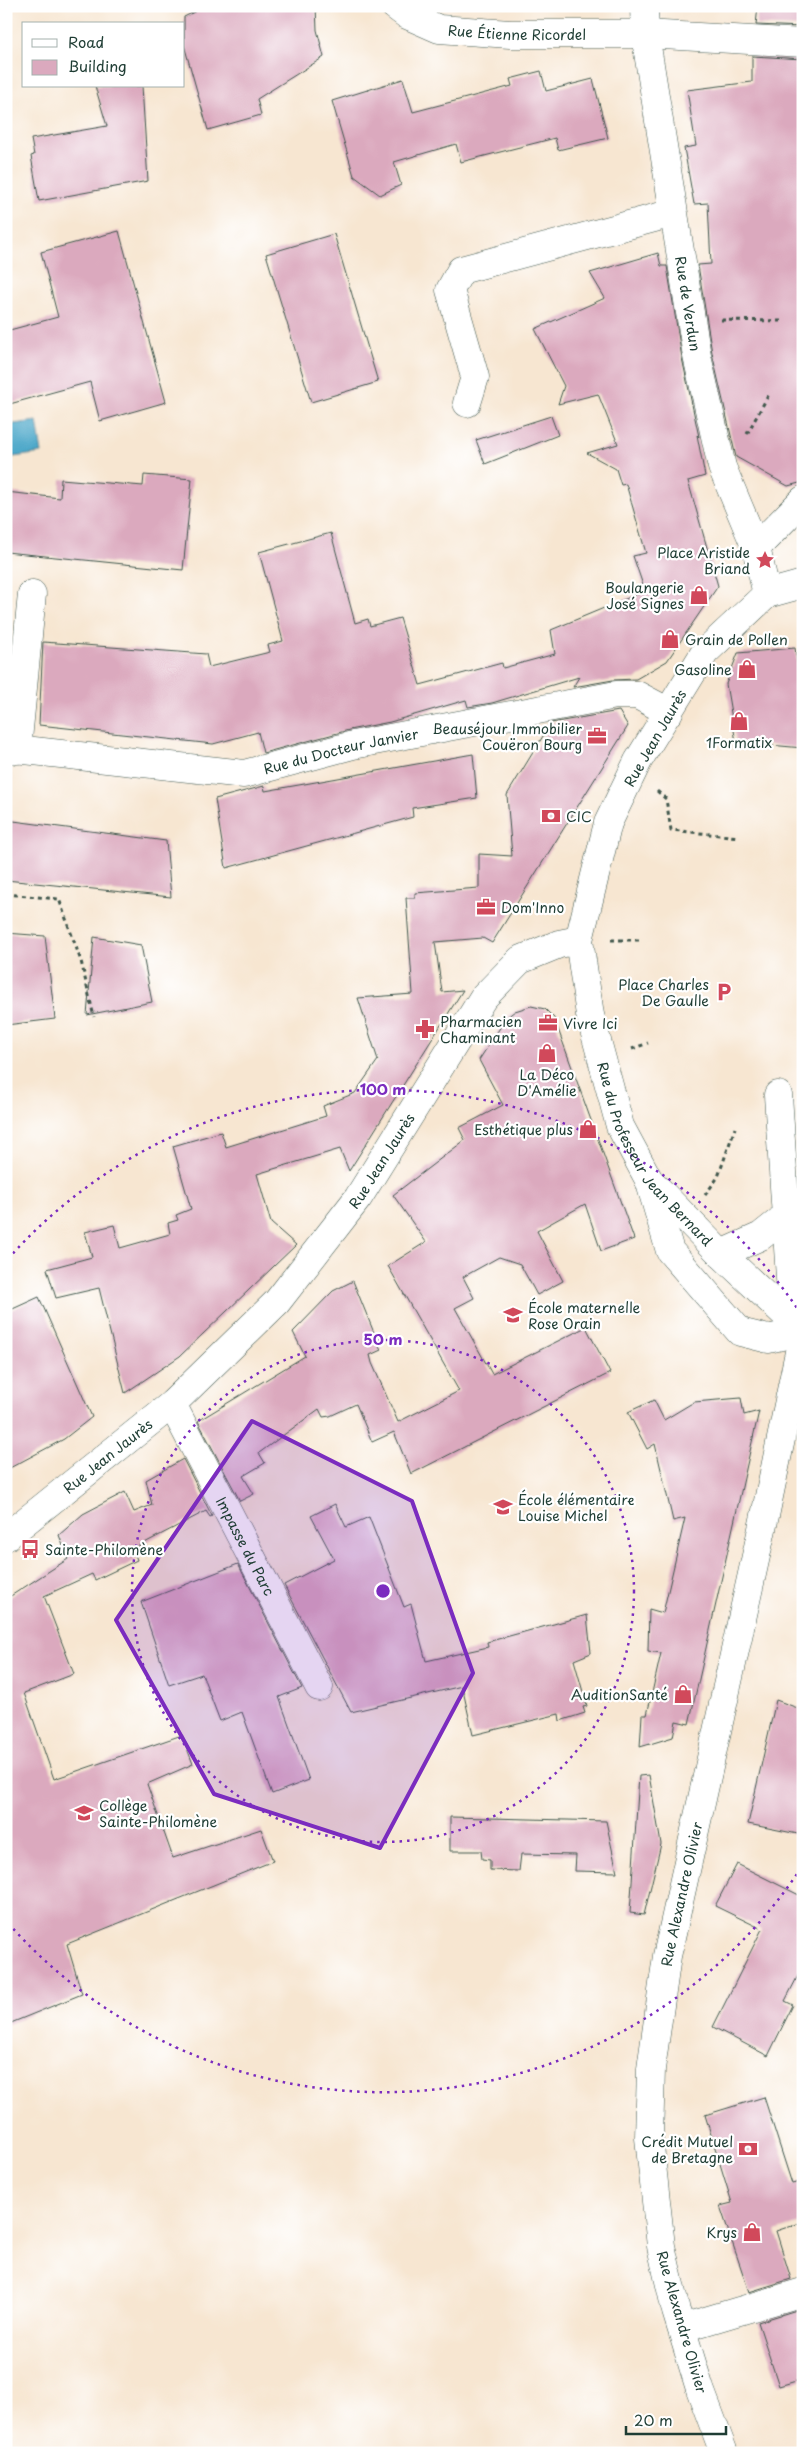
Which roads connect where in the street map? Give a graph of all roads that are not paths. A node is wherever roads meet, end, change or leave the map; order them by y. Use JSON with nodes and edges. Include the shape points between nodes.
{"nodes":[{"id":1,"x":395,"y":6,"type":"edge"},
{"id":2,"x":644,"y":6,"type":"edge"},
{"id":3,"x":644,"y":34,"type":"junction"},
{"id":4,"x":803,"y":43,"type":"edge"},
{"id":5,"x":673,"y":213,"type":"junction"},
{"id":6,"x":467,"y":403,"type":"dead end"},
{"id":7,"x":803,"y":500,"type":"edge"},
{"id":8,"x":756,"y":548,"type":"junction"},
{"id":9,"x":803,"y":584,"type":"edge"},
{"id":10,"x":32,"y":594,"type":"dead end"},
{"id":11,"x":767,"y":594,"type":"junction"},
{"id":12,"x":669,"y":712,"type":"junction"},
{"id":13,"x":12,"y":749,"type":"edge"},
{"id":14,"x":579,"y":940,"type":"junction"},
{"id":15,"x":778,"y":1095,"type":"dead end"},
{"id":16,"x":649,"y":1180,"type":"junction"},
{"id":17,"x":786,"y":1216,"type":"junction"},
{"id":18,"x":720,"y":1254,"type":"junction"},
{"id":19,"x":803,"y":1331,"type":"edge"},
{"id":20,"x":172,"y":1404,"type":"junction"},
{"id":21,"x":6,"y":1537,"type":"edge"},
{"id":22,"x":319,"y":1687,"type":"dead end"},
{"id":23,"x":803,"y":2292,"type":"edge"},
{"id":24,"x":682,"y":2328,"type":"junction"},
{"id":25,"x":724,"y":2453,"type":"edge"}],
"edges":[{"from":1,"to":3,"type":"street","name":"Rue Étienne Ricordel","via":[[438,29],[510,34]]},
{"from":2,"to":3,"type":"street","name":"Rue de Verdun"},
{"from":3,"to":4,"type":"street","name":"Rue Étienne Ricordel"},
{"from":3,"to":5,"type":"street","name":"Rue de Verdun"},
{"from":5,"to":6,"type":"street","via":[[461,270],[450,290],[475,377]]},
{"from":5,"to":8,"type":"street","name":"Rue de Verdun","via":[[722,467]]},
{"from":7,"to":8,"type":"street"},
{"from":8,"to":11,"type":"street","name":"Rue de Verdun"},
{"from":9,"to":11,"type":"street"},
{"from":10,"to":13,"type":"street"},
{"from":11,"to":12,"type":"street","name":"Rue Jean Jaurès","via":[[705,652]]},
{"from":12,"to":13,"type":"street","name":"Rue du Docteur Janvier","via":[[637,695],[616,695],[353,744],[244,774]]},
{"from":12,"to":14,"type":"street","name":"Rue Jean Jaurès","via":[[638,761],[608,823]]},
{"from":14,"to":16,"type":"street","name":"Rue du Professeur Jean Bernard","via":[[590,1015],[620,1126]]},
{"from":14,"to":20,"type":"street","name":"Rue Jean Jaurès","via":[[559,944],[520,960],[483,998],[358,1198],[277,1302]]},
{"from":15,"to":17,"type":"street"},
{"from":16,"to":18,"type":"street","name":"Rue du Professeur Jean Bernard"},
{"from":16,"to":19,"type":"street","via":[[670,1252],[740,1332],[768,1339]]},
{"from":17,"to":18,"type":"street","via":[[761,1236]]},
{"from":17,"to":19,"type":"street","via":[[791,1293]]},
{"from":18,"to":19,"type":"street","name":"Rue du Professeur Jean Bernard"},
{"from":19,"to":24,"type":"street","name":"Rue Alexandre Olivier","via":[[667,1956],[651,2069],[649,2138],[660,2246]]},
{"from":20,"to":21,"type":"street","name":"Rue Jean Jaurès"},
{"from":20,"to":22,"type":"street","name":"Impasse du Parc"},
{"from":23,"to":24,"type":"street"},
{"from":24,"to":25,"type":"street","name":"Rue Alexandre Olivier"}]}
